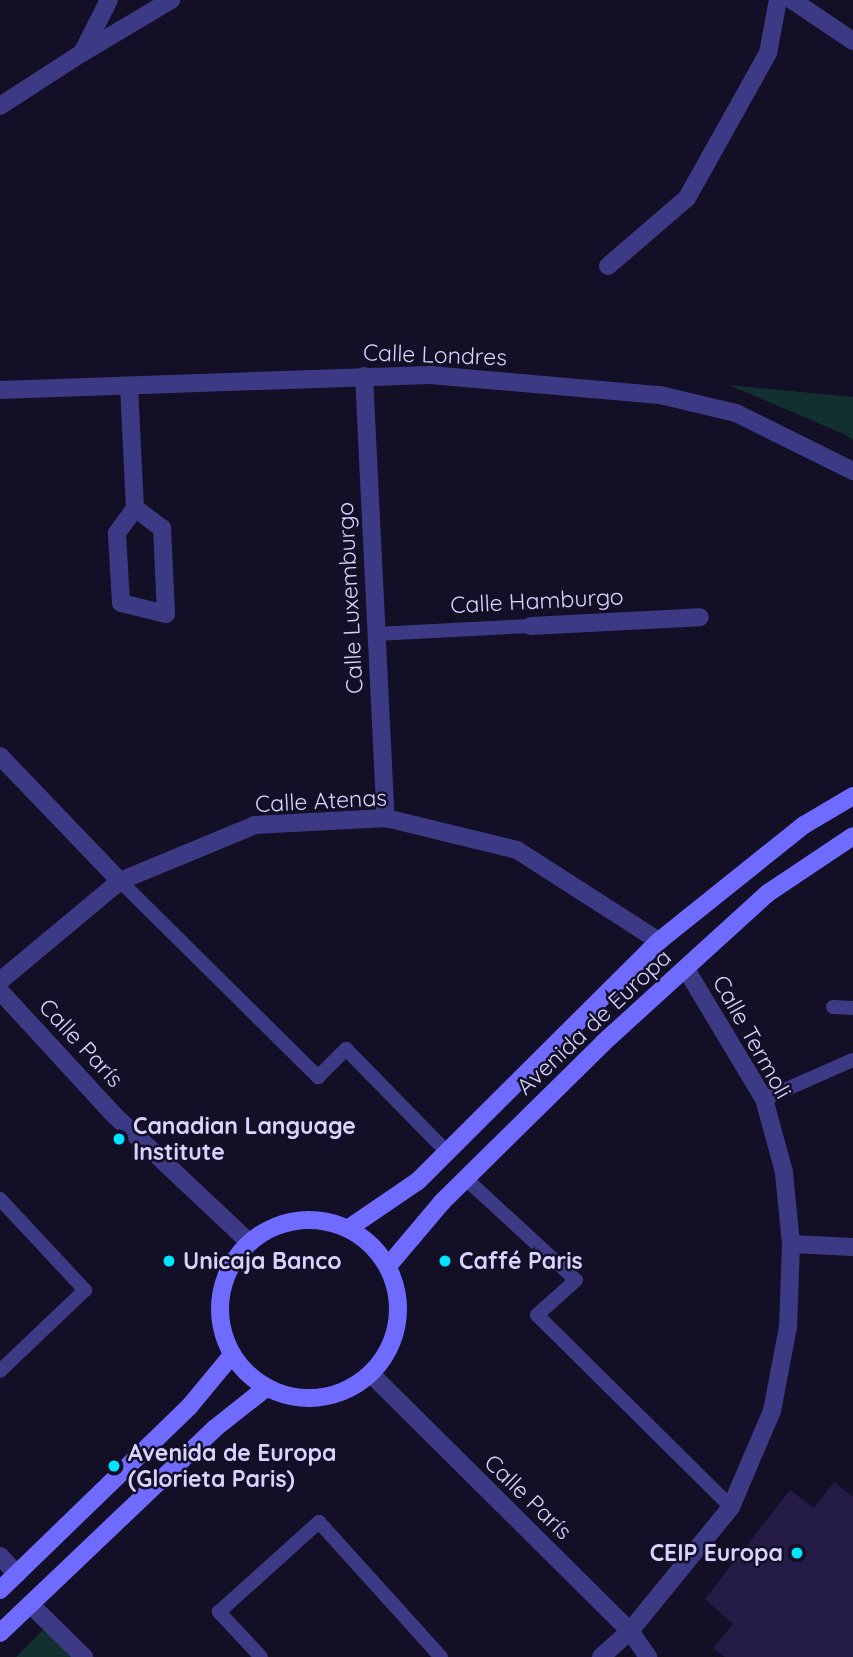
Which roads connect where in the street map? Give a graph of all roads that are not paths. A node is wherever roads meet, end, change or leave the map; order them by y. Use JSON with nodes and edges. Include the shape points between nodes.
{"nodes":[{"id":1,"x":109,"y":0,"type":"edge"},
{"id":2,"x":171,"y":0,"type":"edge"},
{"id":3,"x":778,"y":0,"type":"edge"},
{"id":4,"x":792,"y":0,"type":"edge"},
{"id":5,"x":853,"y":41,"type":"edge"},
{"id":6,"x":82,"y":53,"type":"junction"},
{"id":7,"x":0,"y":106,"type":"edge"},
{"id":8,"x":608,"y":266,"type":"dead end"},
{"id":9,"x":364,"y":376,"type":"junction"},
{"id":10,"x":129,"y":386,"type":"junction"},
{"id":11,"x":0,"y":390,"type":"edge"},
{"id":12,"x":853,"y":471,"type":"edge"},
{"id":13,"x":135,"y":508,"type":"junction"},
{"id":14,"x":700,"y":617,"type":"dead end"},
{"id":15,"x":531,"y":626,"type":"joint"},
{"id":16,"x":376,"y":634,"type":"junction"},
{"id":17,"x":0,"y":756,"type":"edge"},
{"id":18,"x":853,"y":796,"type":"edge"},
{"id":19,"x":386,"y":818,"type":"junction"},
{"id":20,"x":853,"y":836,"type":"edge"},
{"id":21,"x":120,"y":881,"type":"junction"},
{"id":22,"x":659,"y":942,"type":"junction"},
{"id":23,"x":686,"y":969,"type":"junction"},
{"id":24,"x":0,"y":981,"type":"edge"},
{"id":25,"x":0,"y":991,"type":"edge"},
{"id":26,"x":833,"y":1007,"type":"dead end"},
{"id":27,"x":853,"y":1008,"type":"edge"},
{"id":28,"x":853,"y":1060,"type":"edge"},
{"id":29,"x":764,"y":1099,"type":"junction"},
{"id":30,"x":447,"y":1152,"type":"junction"},
{"id":31,"x":466,"y":1179,"type":"junction"},
{"id":32,"x":0,"y":1199,"type":"edge"},
{"id":33,"x":349,"y":1228,"type":"junction"},
{"id":34,"x":249,"y":1242,"type":"junction"},
{"id":35,"x":792,"y":1244,"type":"junction"},
{"id":36,"x":853,"y":1247,"type":"edge"},
{"id":37,"x":388,"y":1266,"type":"junction"},
{"id":38,"x":232,"y":1354,"type":"junction"},
{"id":39,"x":0,"y":1371,"type":"edge"},
{"id":40,"x":371,"y":1374,"type":"junction"},
{"id":41,"x":266,"y":1388,"type":"junction"},
{"id":42,"x":731,"y":1507,"type":"junction"},
{"id":43,"x":0,"y":1556,"type":"edge"},
{"id":44,"x":17,"y":1574,"type":"junction"},
{"id":45,"x":0,"y":1591,"type":"edge"},
{"id":46,"x":30,"y":1604,"type":"junction"},
{"id":47,"x":630,"y":1631,"type":"junction"},
{"id":48,"x":0,"y":1633,"type":"edge"},
{"id":49,"x":84,"y":1657,"type":"edge"},
{"id":50,"x":261,"y":1657,"type":"edge"},
{"id":51,"x":441,"y":1657,"type":"edge"},
{"id":52,"x":601,"y":1657,"type":"edge"},
{"id":53,"x":648,"y":1657,"type":"edge"}],
"edges":[{"from":1,"to":6,"type":"street"},
{"from":2,"to":6,"type":"street"},
{"from":3,"to":8,"type":"street","via":[[768,53],[687,198]]},
{"from":4,"to":5,"type":"street"},
{"from":6,"to":7,"type":"street"},
{"from":9,"to":10,"type":"street","name":"Calle Londres"},
{"from":9,"to":12,"type":"street","name":"Calle Londres","via":[[430,375],[660,395],[736,414]]},
{"from":9,"to":16,"type":"street","name":"Calle Luxemburgo"},
{"from":10,"to":11,"type":"street","name":"Calle Londres"},
{"from":10,"to":13,"type":"street"},
{"from":13,"to":13,"type":"street","via":[[162,528],[166,614],[121,603],[117,533]]},
{"from":14,"to":15,"type":"street","name":"Calle Hamburgo"},
{"from":15,"to":16,"type":"lane","name":"Calle Hamburgo"},
{"from":16,"to":19,"type":"street","name":"Calle Luxemburgo"},
{"from":17,"to":21,"type":"street"},
{"from":18,"to":22,"type":"main road","via":[[804,825]]},
{"from":19,"to":21,"type":"street","name":"Calle Atenas","via":[[255,825]]},
{"from":19,"to":22,"type":"street","name":"Calle Atenas","via":[[517,850]]},
{"from":20,"to":23,"type":"main road","name":"Avenida de Europa","via":[[768,893]]},
{"from":21,"to":24,"type":"street","name":"Calle Atenas"},
{"from":21,"to":30,"type":"lane","via":[[318,1077],[346,1049]]},
{"from":22,"to":30,"type":"main road"},
{"from":23,"to":29,"type":"street","name":"Calle Termoli"},
{"from":23,"to":31,"type":"main road","name":"Avenida de Europa"},
{"from":25,"to":34,"type":"street","name":"Calle París","via":[[113,1114]]},
{"from":26,"to":27,"type":"lane"},
{"from":28,"to":29,"type":"lane"},
{"from":29,"to":35,"type":"street","name":"Calle Termoli","via":[[784,1172]]},
{"from":30,"to":33,"type":"main road","via":[[403,1194]]},
{"from":31,"to":37,"type":"main road","name":"Avenida de Europa"},
{"from":31,"to":42,"type":"lane","via":[[576,1280],[537,1315]]},
{"from":32,"to":39,"type":"lane","via":[[85,1290]]},
{"from":33,"to":34,"type":"main road","via":[[323,1220],[297,1220],[271,1228]]},
{"from":33,"to":37,"type":"main road"},
{"from":34,"to":38,"type":"main road","via":[[230,1267],[220,1295],[221,1326]]},
{"from":35,"to":36,"type":"street"},
{"from":35,"to":42,"type":"street","name":"Calle Termoli","via":[[788,1327],[772,1411]]},
{"from":37,"to":40,"type":"main road","via":[[397,1294],[398,1323],[388,1351]]},
{"from":38,"to":41,"type":"main road"},
{"from":38,"to":44,"type":"main road","via":[[190,1407]]},
{"from":40,"to":41,"type":"main road","via":[[347,1390],[320,1398],[292,1398]]},
{"from":40,"to":47,"type":"street","name":"Calle París"},
{"from":41,"to":46,"type":"main road","via":[[214,1429]]},
{"from":42,"to":47,"type":"street","name":"Calle Termoli"},
{"from":43,"to":44,"type":"street"},
{"from":44,"to":45,"type":"main road"},
{"from":46,"to":48,"type":"main road"},
{"from":46,"to":49,"type":"street"},
{"from":47,"to":52,"type":"street","name":"Calle Termoli"},
{"from":47,"to":53,"type":"street","name":"Calle París"},
{"from":50,"to":51,"type":"lane","via":[[219,1612],[318,1522]]}]}
